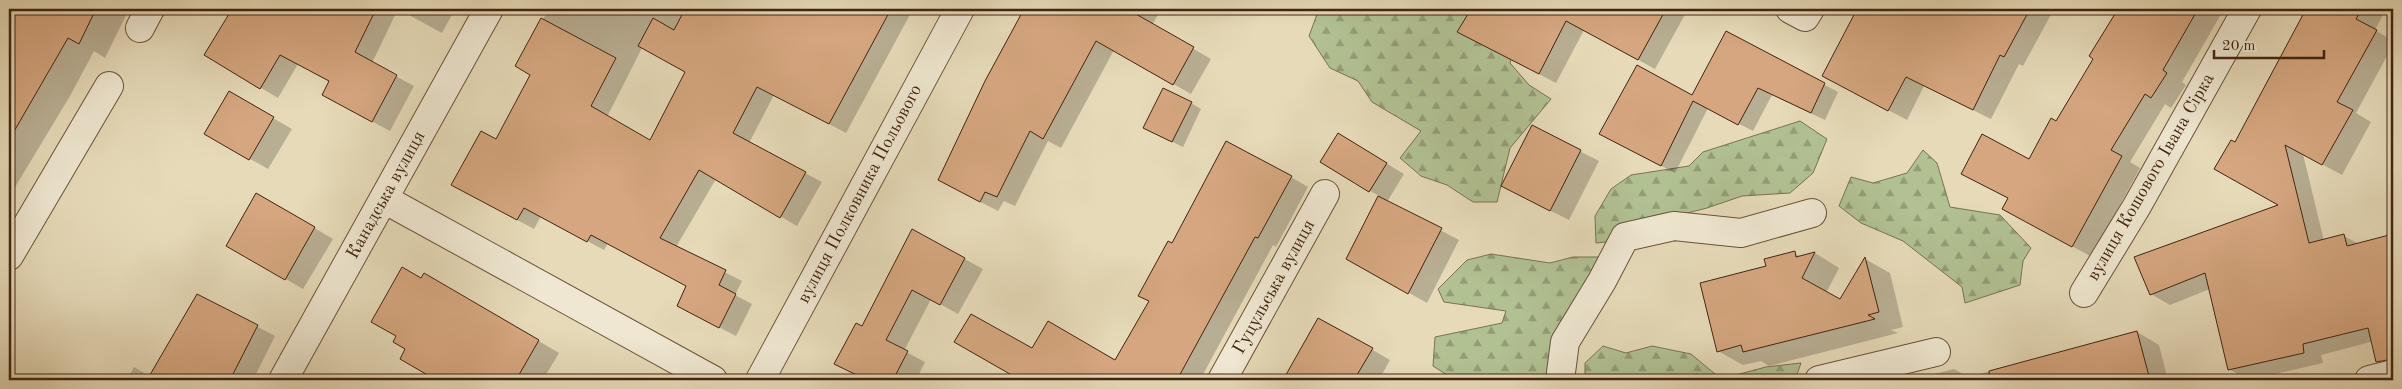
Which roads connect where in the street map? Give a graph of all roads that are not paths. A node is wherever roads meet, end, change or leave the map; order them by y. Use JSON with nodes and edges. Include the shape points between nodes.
{"nodes":[{"id":1,"x":489,"y":9,"type":"edge"},
{"id":2,"x":960,"y":9,"type":"edge"},
{"id":3,"x":1790,"y":9,"type":"edge"},
{"id":4,"x":1810,"y":9,"type":"edge"},
{"id":5,"x":2246,"y":9,"type":"edge"},
{"id":6,"x":109,"y":86,"type":"dead end"},
{"id":7,"x":1325,"y":194,"type":"dead end"},
{"id":8,"x":384,"y":199,"type":"junction"},
{"id":9,"x":1812,"y":213,"type":"dead end"},
{"id":10,"x":9,"y":256,"type":"edge"},
{"id":11,"x":2084,"y":293,"type":"dead end"},
{"id":12,"x":1936,"y":352,"type":"dead end"},
{"id":13,"x":2393,"y":374,"type":"edge"},
{"id":14,"x":283,"y":380,"type":"edge"},
{"id":15,"x":713,"y":380,"type":"edge"},
{"id":16,"x":760,"y":380,"type":"edge"},
{"id":17,"x":1222,"y":380,"type":"edge"},
{"id":18,"x":1560,"y":380,"type":"edge"},
{"id":19,"x":1819,"y":380,"type":"edge"},
{"id":20,"x":2369,"y":380,"type":"edge"}],
"edges":[{"from":1,"to":8,"type":"street","name":"Канадська вулиця"},
{"from":2,"to":16,"type":"street","name":"вулиця Полковника Польового"},
{"from":3,"to":4,"type":"street","via":[[1805,17]]},
{"from":5,"to":11,"type":"street","name":"вулиця Кошового Івана Сірка","via":[[2137,206]]},
{"from":6,"to":10,"type":"street"},
{"from":7,"to":17,"type":"street","name":"Гуцульська вулиця"},
{"from":8,"to":14,"type":"street","name":"Канадська вулиця"},
{"from":8,"to":15,"type":"street"},
{"from":9,"to":18,"type":"street","via":[[1741,233],[1674,226],[1625,237],[1565,342]]},
{"from":12,"to":19,"type":"street"},
{"from":13,"to":20,"type":"street"}]}
